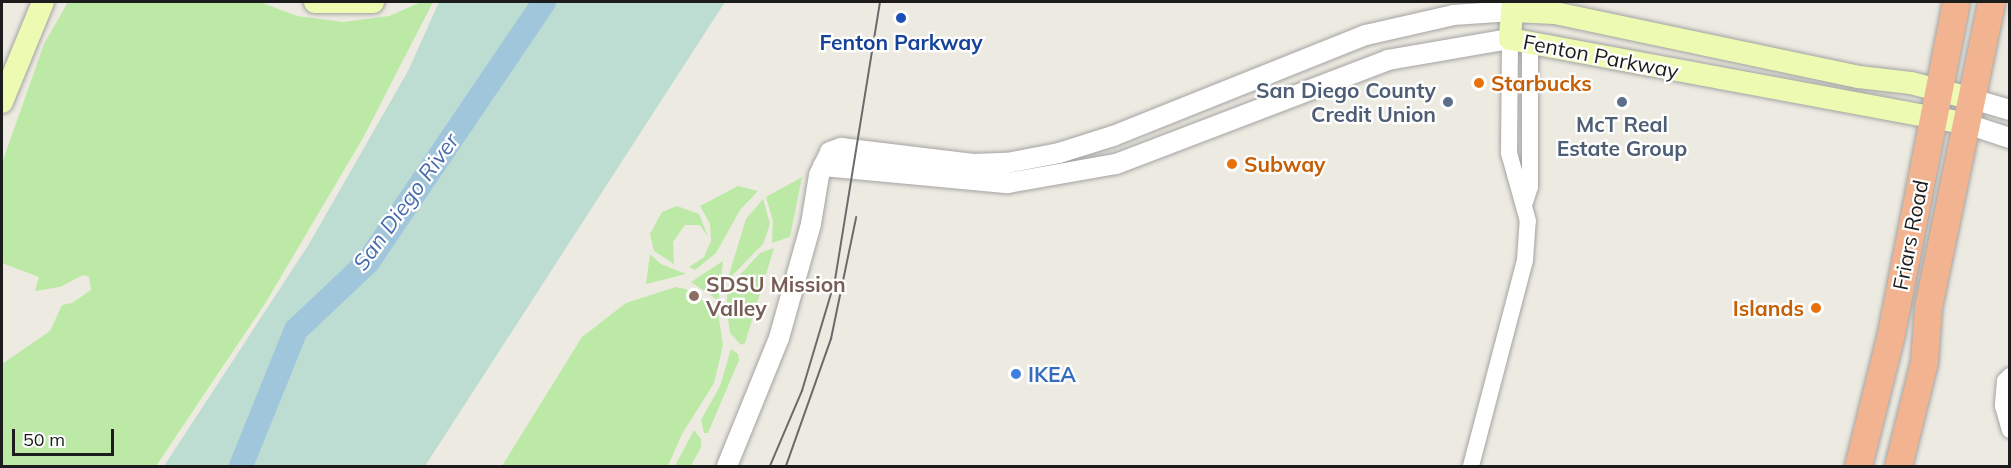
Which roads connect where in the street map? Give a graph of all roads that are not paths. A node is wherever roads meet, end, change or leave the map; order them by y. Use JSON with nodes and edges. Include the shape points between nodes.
{"nodes":[{"id":1,"x":43,"y":2,"type":"edge"},
{"id":2,"x":315,"y":2,"type":"edge"},
{"id":3,"x":373,"y":2,"type":"edge"},
{"id":4,"x":1956,"y":2,"type":"edge"},
{"id":5,"x":1991,"y":2,"type":"edge"},
{"id":6,"x":1522,"y":7,"type":"edge"},
{"id":7,"x":1520,"y":39,"type":"junction"},
{"id":8,"x":2,"y":102,"type":"edge"},
{"id":9,"x":1937,"y":102,"type":"junction"},
{"id":10,"x":1966,"y":110,"type":"junction"},
{"id":11,"x":2010,"y":110,"type":"edge"},
{"id":12,"x":2010,"y":138,"type":"edge"},
{"id":13,"x":934,"y":159,"type":"junction"},
{"id":14,"x":823,"y":166,"type":"junction"},
{"id":15,"x":902,"y":172,"type":"junction"},
{"id":16,"x":1525,"y":202,"type":"junction"},
{"id":17,"x":2010,"y":376,"type":"edge"},
{"id":18,"x":2010,"y":430,"type":"edge"},
{"id":19,"x":727,"y":466,"type":"edge"},
{"id":20,"x":1471,"y":466,"type":"edge"},
{"id":21,"x":1858,"y":466,"type":"edge"},
{"id":22,"x":1898,"y":466,"type":"edge"}],
"edges":[{"from":1,"to":8,"type":"main road"},
{"from":2,"to":3,"type":"main road"},
{"from":4,"to":9,"type":"highway","name":"Friars Road"},
{"from":5,"to":10,"type":"highway","name":"Friars Road"},
{"from":6,"to":7,"type":"main road"},
{"from":6,"to":9,"type":"main road","name":"Fenton Parkway"},
{"from":6,"to":13,"type":"street","name":"Fenton Parkway","via":[[1453,15],[1366,35],[1113,136],[1059,153],[1007,163]]},
{"from":7,"to":9,"type":"main road","name":"Fenton Parkway","via":[[1693,74]]},
{"from":7,"to":15,"type":"street","name":"Fenton Parkway","via":[[1388,60],[1116,164],[1008,183]]},
{"from":7,"to":16,"type":"street","via":[[1530,187]]},
{"from":7,"to":16,"type":"street","via":[[1509,153],[1513,177]]},
{"from":9,"to":10,"type":"main road","name":"Fenton Parkway"},
{"from":9,"to":21,"type":"highway","name":"Friars Road","via":[[1890,338]]},
{"from":10,"to":11,"type":"street","name":"Fenton Parkway"},
{"from":10,"to":12,"type":"street","name":"Fenton Parkway"},
{"from":10,"to":22,"type":"highway","name":"Friars Road","via":[[1928,307],[1924,362]]},
{"from":13,"to":14,"type":"street","name":"Fenton Parkway","via":[[841,148],[830,152]]},
{"from":13,"to":15,"type":"street"},
{"from":14,"to":15,"type":"street","name":"Fenton Parkway"},
{"from":14,"to":19,"type":"street","via":[[779,338]]},
{"from":16,"to":20,"type":"street","via":[[1525,260]]},
{"from":17,"to":18,"type":"street","via":[[2005,381],[2003,406]]}]}
